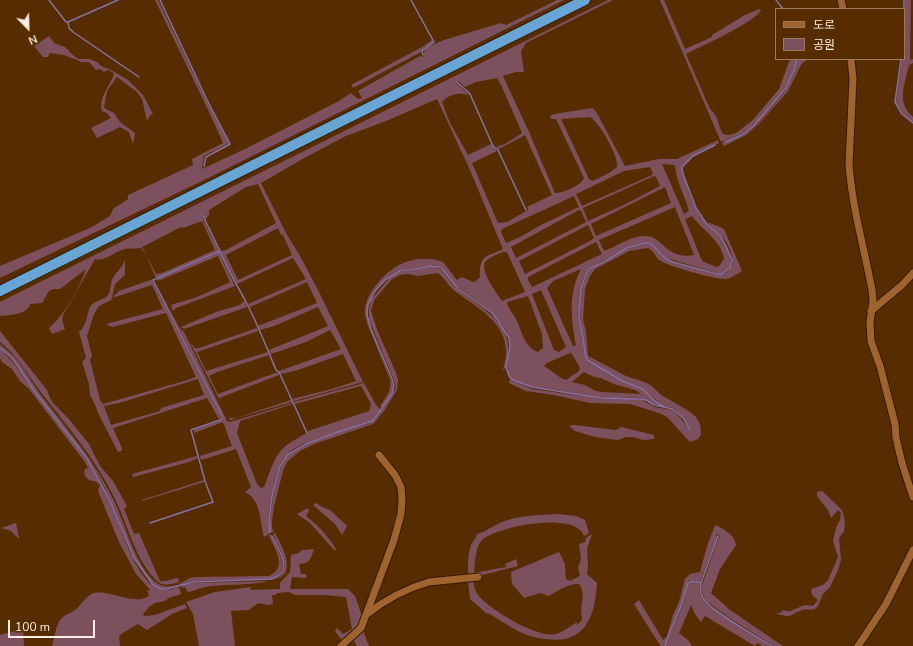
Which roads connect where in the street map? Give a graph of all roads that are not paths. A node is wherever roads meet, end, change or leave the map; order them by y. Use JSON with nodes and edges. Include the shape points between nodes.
{"nodes":[{"id":1,"x":585,"y":0,"type":"edge"},
{"id":2,"x":851,"y":60,"type":"edge"},
{"id":3,"x":913,"y":272,"type":"edge"},
{"id":4,"x":0,"y":292,"type":"edge"},
{"id":5,"x":871,"y":311,"type":"junction"},
{"id":6,"x":379,"y":455,"type":"dead end"},
{"id":7,"x":913,"y":497,"type":"edge"},
{"id":8,"x":913,"y":550,"type":"edge"},
{"id":9,"x":478,"y":577,"type":"dead end"},
{"id":10,"x":366,"y":614,"type":"junction"},
{"id":11,"x":341,"y":646,"type":"edge"},
{"id":12,"x":858,"y":646,"type":"edge"}],
"edges":[{"from":1,"to":4,"type":"highway"},
{"from":2,"to":5,"type":"street","via":[[853,79],[849,164],[855,216],[872,290]]},
{"from":3,"to":5,"type":"street","via":[[902,285]]},
{"from":5,"to":7,"type":"street","via":[[871,341],[880,366],[895,424],[900,457]]},
{"from":6,"to":10,"type":"street","via":[[398,480],[402,493],[402,507],[394,540]]},
{"from":8,"to":12,"type":"street","via":[[886,604]]},
{"from":9,"to":10,"type":"street","via":[[422,584],[389,599]]},
{"from":10,"to":11,"type":"street","via":[[361,628]]}]}
